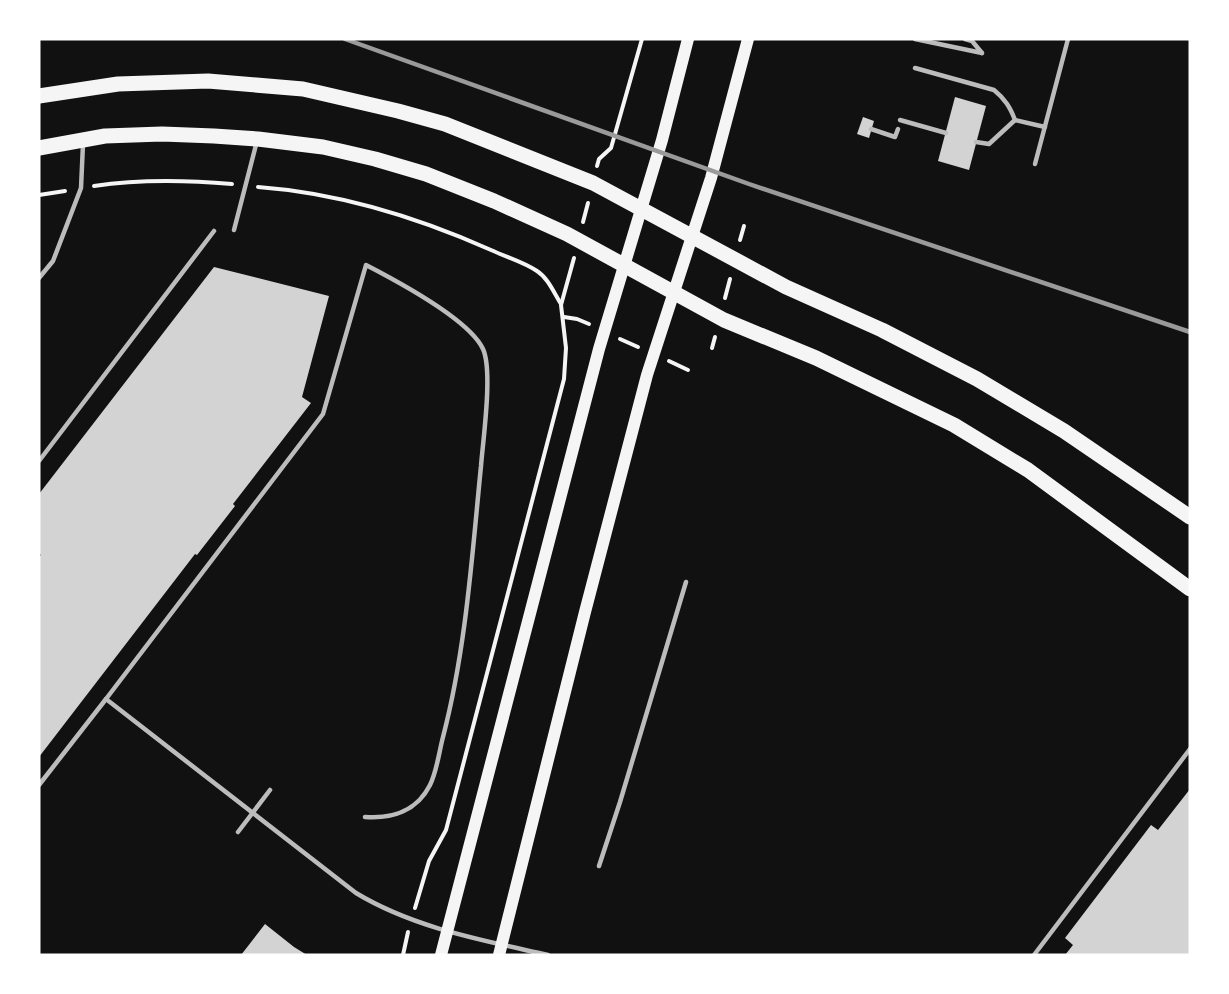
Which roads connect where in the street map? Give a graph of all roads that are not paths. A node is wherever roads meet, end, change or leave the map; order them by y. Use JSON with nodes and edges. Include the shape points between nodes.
{"nodes":[{"id":1,"x":688,"y":39,"type":"edge"},
{"id":2,"x":748,"y":39,"type":"edge"},
{"id":3,"x":915,"y":39,"type":"edge"},
{"id":4,"x":964,"y":39,"type":"edge"},
{"id":5,"x":1068,"y":39,"type":"edge"},
{"id":6,"x":915,"y":68,"type":"dead end"},
{"id":7,"x":39,"y":96,"type":"edge"},
{"id":8,"x":900,"y":120,"type":"dead end"},
{"id":9,"x":1015,"y":120,"type":"junction"},
{"id":10,"x":1045,"y":128,"type":"junction"},
{"id":11,"x":871,"y":129,"type":"dead end"},
{"id":12,"x":898,"y":129,"type":"dead end"},
{"id":13,"x":946,"y":133,"type":"dead end"},
{"id":14,"x":83,"y":139,"type":"junction"},
{"id":15,"x":258,"y":139,"type":"junction"},
{"id":16,"x":976,"y":142,"type":"dead end"},
{"id":17,"x":39,"y":147,"type":"edge"},
{"id":18,"x":1035,"y":164,"type":"dead end"},
{"id":19,"x":641,"y":207,"type":"junction"},
{"id":20,"x":234,"y":230,"type":"dead end"},
{"id":21,"x":214,"y":231,"type":"dead end"},
{"id":22,"x":693,"y":236,"type":"junction"},
{"id":23,"x":623,"y":266,"type":"junction"},
{"id":24,"x":39,"y":278,"type":"edge"},
{"id":25,"x":674,"y":292,"type":"junction"},
{"id":26,"x":39,"y":461,"type":"edge"},
{"id":27,"x":1190,"y":517,"type":"edge"},
{"id":28,"x":686,"y":582,"type":"dead end"},
{"id":29,"x":1190,"y":589,"type":"edge"},
{"id":30,"x":106,"y":699,"type":"junction"},
{"id":31,"x":1190,"y":748,"type":"edge"},
{"id":32,"x":39,"y":785,"type":"edge"},
{"id":33,"x":270,"y":790,"type":"dead end"},
{"id":34,"x":253,"y":813,"type":"junction"},
{"id":35,"x":365,"y":818,"type":"dead end"},
{"id":36,"x":238,"y":832,"type":"dead end"},
{"id":37,"x":598,"y":866,"type":"dead end"},
{"id":38,"x":447,"y":932,"type":"junction"},
{"id":39,"x":501,"y":950,"type":"edge"},
{"id":40,"x":441,"y":955,"type":"edge"},
{"id":41,"x":548,"y":955,"type":"edge"},
{"id":42,"x":1034,"y":955,"type":"edge"}],
"edges":[{"from":1,"to":19,"type":"main road"},
{"from":2,"to":22,"type":"main road"},
{"from":3,"to":4,"type":"lane","via":[[982,53],[972,41]]},
{"from":5,"to":10,"type":"lane"},
{"from":6,"to":9,"type":"lane","via":[[994,90],[1009,106]]},
{"from":7,"to":19,"type":"main road","via":[[163,81],[303,89],[445,124],[593,183]]},
{"from":8,"to":13,"type":"lane"},
{"from":9,"to":10,"type":"lane"},
{"from":9,"to":16,"type":"lane","via":[[989,144]]},
{"from":10,"to":18,"type":"lane"},
{"from":11,"to":12,"type":"lane","via":[[895,137]]},
{"from":14,"to":15,"type":"main road","via":[[162,134]]},
{"from":14,"to":17,"type":"main road"},
{"from":14,"to":24,"type":"lane","via":[[81,188],[53,261]]},
{"from":15,"to":20,"type":"lane"},
{"from":15,"to":23,"type":"main road","via":[[323,147],[426,174],[567,234]]},
{"from":19,"to":22,"type":"main road"},
{"from":19,"to":23,"type":"main road"},
{"from":21,"to":26,"type":"lane"},
{"from":22,"to":25,"type":"main road"},
{"from":22,"to":27,"type":"main road","via":[[786,287],[882,330],[1005,395]]},
{"from":23,"to":25,"type":"main road"},
{"from":23,"to":38,"type":"main road"},
{"from":25,"to":29,"type":"main road","via":[[954,425],[1028,470]]},
{"from":25,"to":39,"type":"main road","via":[[588,601]]},
{"from":28,"to":37,"type":"lane"},
{"from":30,"to":32,"type":"lane"},
{"from":30,"to":34,"type":"lane"},
{"from":30,"to":35,"type":"lane","via":[[323,414],[366,265],[419,293],[476,338],[486,357],[486,407],[462,638],[449,713],[430,785],[410,808],[398,815]]},
{"from":31,"to":42,"type":"lane"},
{"from":33,"to":34,"type":"lane"},
{"from":34,"to":36,"type":"lane"},
{"from":34,"to":38,"type":"lane","via":[[377,906]]},
{"from":38,"to":39,"type":"lane"},
{"from":38,"to":40,"type":"main road"},
{"from":39,"to":41,"type":"lane"}]}
